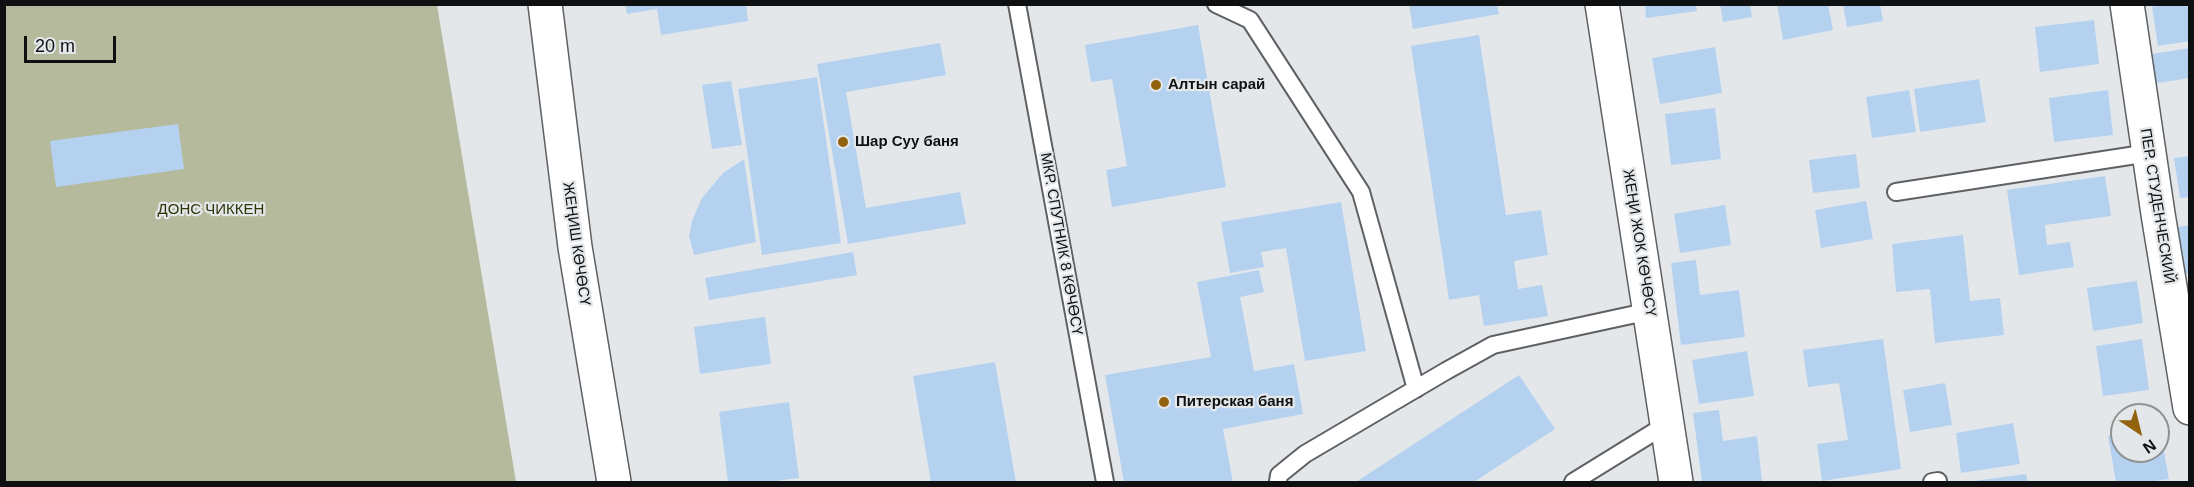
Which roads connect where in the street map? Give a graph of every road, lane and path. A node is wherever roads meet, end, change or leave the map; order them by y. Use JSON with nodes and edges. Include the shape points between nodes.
{"nodes":[{"id":1,"x":545,"y":4,"type":"edge"},
{"id":2,"x":1017,"y":4,"type":"edge"},
{"id":3,"x":1216,"y":4,"type":"edge"},
{"id":4,"x":1602,"y":4,"type":"edge"},
{"id":5,"x":2127,"y":4,"type":"edge"},
{"id":6,"x":2149,"y":153,"type":"junction"},
{"id":7,"x":1896,"y":192,"type":"dead end"},
{"id":8,"x":1650,"y":311,"type":"junction"},
{"id":9,"x":1416,"y":389,"type":"junction"},
{"id":10,"x":2190,"y":408,"type":"edge"},
{"id":11,"x":1667,"y":424,"type":"junction"},
{"id":12,"x":614,"y":483,"type":"edge"},
{"id":13,"x":1105,"y":483,"type":"edge"},
{"id":14,"x":1278,"y":483,"type":"edge"},
{"id":15,"x":1573,"y":483,"type":"edge"},
{"id":16,"x":1676,"y":483,"type":"edge"}],
"edges":[{"from":1,"to":12,"type":"street","name":"ЖЕҢИШ КӨЧӨСҮ","via":[[575,247]]},
{"from":2,"to":13,"type":"lane","name":"МКР. СПУТНИК 8 КӨЧӨСҮ"},
{"from":3,"to":9,"type":"lane","via":[[1250,20],[1361,192]]},
{"from":4,"to":8,"type":"street","name":"ЖЕҢИ ЖОК КӨЧӨСҮ"},
{"from":5,"to":6,"type":"street","name":"ПЕР. СТУДЕНЧЕСКИЙ"},
{"from":6,"to":7,"type":"lane"},
{"from":6,"to":10,"type":"street","name":"ПЕР. СТУДЕНЧЕСКИЙ"},
{"from":8,"to":9,"type":"lane","via":[[1493,345]]},
{"from":8,"to":11,"type":"street","name":"ЖЕҢИ ЖОК КӨЧӨСҮ"},
{"from":9,"to":14,"type":"lane","via":[[1305,454],[1280,474]]},
{"from":11,"to":15,"type":"lane"},
{"from":11,"to":16,"type":"street","name":"ЖЕҢИ ЖОК КӨЧӨСҮ"}]}
